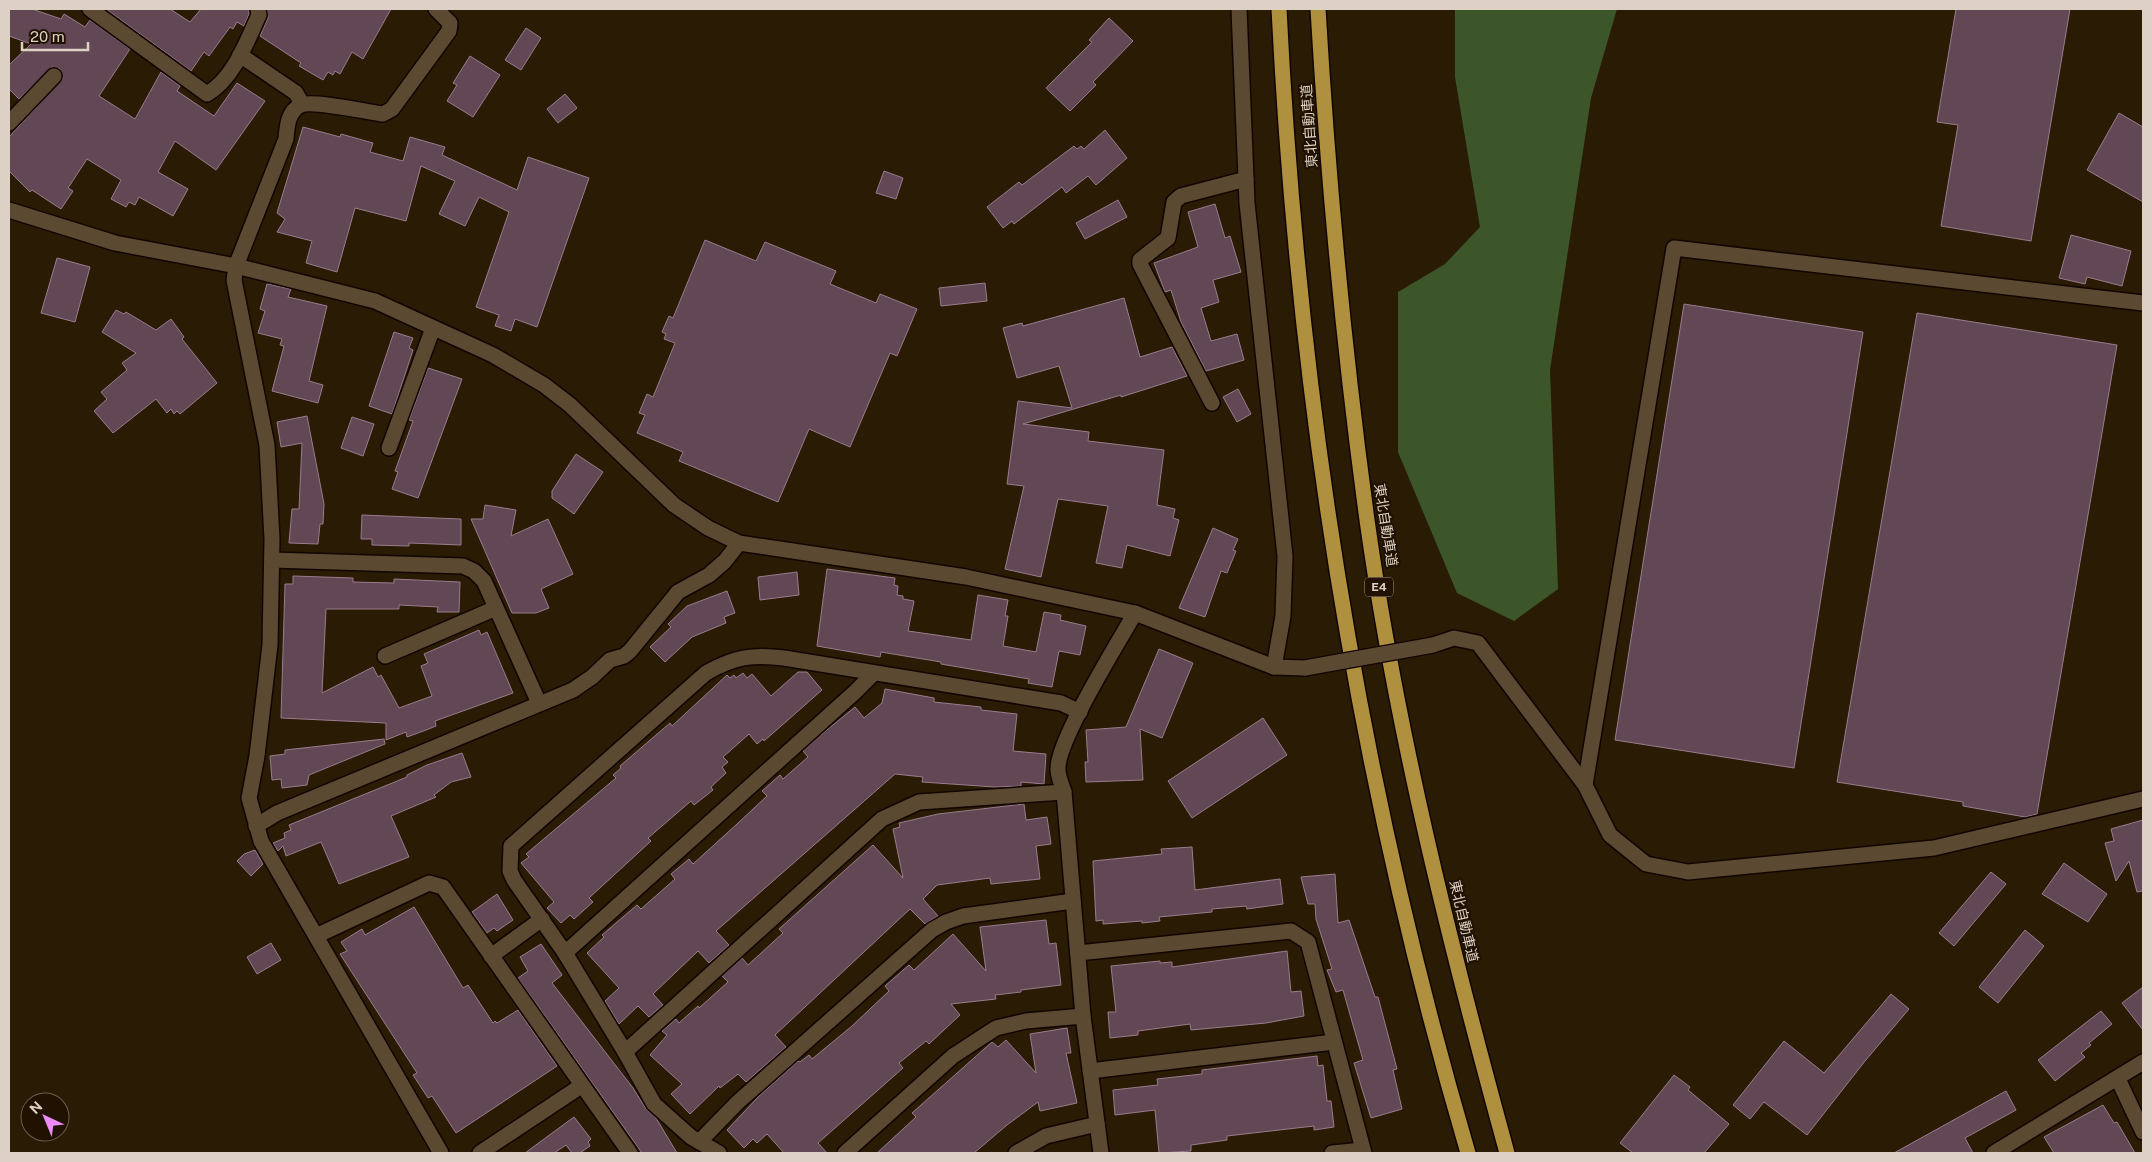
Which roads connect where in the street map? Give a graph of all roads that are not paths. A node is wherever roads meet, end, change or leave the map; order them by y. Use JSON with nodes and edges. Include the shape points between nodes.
{"nodes":[{"id":1,"x":90,"y":9,"type":"edge"},
{"id":2,"x":258,"y":9,"type":"edge"},
{"id":3,"x":436,"y":9,"type":"edge"},
{"id":4,"x":1239,"y":9,"type":"edge"},
{"id":5,"x":1280,"y":9,"type":"edge"},
{"id":6,"x":1318,"y":9,"type":"edge"},
{"id":7,"x":240,"y":56,"type":"junction"},
{"id":8,"x":54,"y":76,"type":"dead end"},
{"id":9,"x":302,"y":104,"type":"junction"},
{"id":10,"x":9,"y":123,"type":"edge"},
{"id":11,"x":1246,"y":179,"type":"junction"},
{"id":12,"x":9,"y":210,"type":"edge"},
{"id":13,"x":236,"y":266,"type":"junction"},
{"id":14,"x":2143,"y":303,"type":"edge"},
{"id":15,"x":433,"y":328,"type":"junction"},
{"id":16,"x":1212,"y":403,"type":"dead end"},
{"id":17,"x":389,"y":448,"type":"dead end"},
{"id":18,"x":739,"y":543,"type":"junction"},
{"id":19,"x":272,"y":560,"type":"junction"},
{"id":20,"x":496,"y":608,"type":"junction"},
{"id":21,"x":1135,"y":613,"type":"junction"},
{"id":22,"x":385,"y":656,"type":"dead end"},
{"id":23,"x":1274,"y":667,"type":"junction"},
{"id":24,"x":874,"y":673,"type":"junction"},
{"id":25,"x":539,"y":703,"type":"junction"},
{"id":26,"x":1080,"y":712,"type":"junction"},
{"id":27,"x":1585,"y":785,"type":"junction"},
{"id":28,"x":1064,"y":792,"type":"junction"},
{"id":29,"x":2143,"y":799,"type":"edge"},
{"id":30,"x":256,"y":826,"type":"junction"},
{"id":31,"x":1073,"y":901,"type":"junction"},
{"id":32,"x":542,"y":920,"type":"junction"},
{"id":33,"x":316,"y":936,"type":"junction"},
{"id":34,"x":564,"y":953,"type":"junction"},
{"id":35,"x":1078,"y":953,"type":"junction"},
{"id":36,"x":491,"y":956,"type":"junction"},
{"id":37,"x":1083,"y":1016,"type":"junction"},
{"id":38,"x":1334,"y":1042,"type":"junction"},
{"id":39,"x":625,"y":1052,"type":"junction"},
{"id":40,"x":2143,"y":1062,"type":"edge"},
{"id":41,"x":1090,"y":1071,"type":"junction"},
{"id":42,"x":2118,"y":1079,"type":"junction"},
{"id":43,"x":581,"y":1086,"type":"junction"},
{"id":44,"x":1098,"y":1124,"type":"junction"},
{"id":45,"x":2143,"y":1132,"type":"edge"},
{"id":46,"x":699,"y":1142,"type":"junction"},
{"id":47,"x":1364,"y":1152,"type":"edge"},
{"id":48,"x":441,"y":1153,"type":"edge"},
{"id":49,"x":480,"y":1153,"type":"edge"},
{"id":50,"x":630,"y":1153,"type":"edge"},
{"id":51,"x":719,"y":1153,"type":"edge"},
{"id":52,"x":845,"y":1153,"type":"edge"},
{"id":53,"x":1016,"y":1153,"type":"edge"},
{"id":54,"x":1101,"y":1153,"type":"edge"},
{"id":55,"x":1332,"y":1153,"type":"edge"},
{"id":56,"x":1468,"y":1153,"type":"edge"},
{"id":57,"x":1507,"y":1153,"type":"edge"},
{"id":58,"x":1994,"y":1153,"type":"edge"}],
"edges":[{"from":1,"to":7,"type":"street","via":[[207,94],[220,86]]},
{"from":2,"to":7,"type":"street","via":[[259,15]]},
{"from":3,"to":9,"type":"street","via":[[450,23],[449,32],[392,109],[383,114]]},
{"from":4,"to":11,"type":"street"},
{"from":5,"to":56,"type":"highway","name":"東北自動車道","via":[[1284,106],[1302,304],[1348,636],[1410,936],[1437,1047]]},
{"from":6,"to":57,"type":"highway","name":"東北自動車道","number":"E4","via":[[1340,296],[1368,522],[1412,768],[1472,1026]]},
{"from":7,"to":9,"type":"street","via":[[296,93]]},
{"from":8,"to":10,"type":"street"},
{"from":9,"to":13,"type":"street","via":[[288,121],[286,139]]},
{"from":11,"to":16,"type":"street","via":[[1181,196],[1174,202],[1168,238],[1140,260]]},
{"from":11,"to":23,"type":"street","via":[[1285,556],[1283,616]]},
{"from":12,"to":13,"type":"street","via":[[115,244]]},
{"from":13,"to":15,"type":"street","via":[[375,301]]},
{"from":13,"to":19,"type":"street","via":[[236,293],[268,445]]},
{"from":14,"to":27,"type":"street","via":[[1674,248]]},
{"from":15,"to":17,"type":"street"},
{"from":15,"to":18,"type":"street","via":[[493,355],[544,385],[570,405],[674,505],[708,528]]},
{"from":18,"to":21,"type":"street","via":[[966,577]]},
{"from":18,"to":25,"type":"street","via":[[709,575],[678,592],[624,656],[610,660],[573,690]]},
{"from":19,"to":20,"type":"street","via":[[463,566],[474,571],[484,582]]},
{"from":19,"to":30,"type":"street","via":[[270,645],[249,798]]},
{"from":20,"to":22,"type":"street"},
{"from":20,"to":25,"type":"street"},
{"from":21,"to":23,"type":"street"},
{"from":21,"to":26,"type":"street"},
{"from":23,"to":27,"type":"street","bridge":true,"via":[[1305,668],[1433,645],[1454,638],[1478,643]]},
{"from":24,"to":26,"type":"street","via":[[1061,703]]},
{"from":24,"to":32,"type":"street","via":[[760,655],[724,663],[706,673],[511,846],[510,870]]},
{"from":24,"to":34,"type":"street"},
{"from":25,"to":30,"type":"street","via":[[277,812]]},
{"from":26,"to":28,"type":"street","via":[[1058,769]]},
{"from":27,"to":29,"type":"street","via":[[1610,835],[1646,864],[1688,872],[1934,848]]},
{"from":28,"to":31,"type":"street"},
{"from":28,"to":39,"type":"street","via":[[919,802],[882,819]]},
{"from":30,"to":33,"type":"street","via":[[261,841]]},
{"from":31,"to":35,"type":"street"},
{"from":31,"to":46,"type":"street","via":[[963,916],[932,930],[738,1102]]},
{"from":32,"to":34,"type":"street"},
{"from":32,"to":36,"type":"street"},
{"from":33,"to":36,"type":"street","via":[[428,883],[444,887]]},
{"from":33,"to":48,"type":"street"},
{"from":34,"to":39,"type":"street"},
{"from":35,"to":37,"type":"street"},
{"from":35,"to":38,"type":"street","via":[[1291,931],[1308,942]]},
{"from":36,"to":43,"type":"street"},
{"from":37,"to":41,"type":"street"},
{"from":37,"to":52,"type":"street","via":[[1026,1021],[996,1028],[953,1056]]},
{"from":38,"to":41,"type":"street"},
{"from":38,"to":47,"type":"street"},
{"from":39,"to":46,"type":"street","via":[[654,1104]]},
{"from":40,"to":42,"type":"street"},
{"from":41,"to":44,"type":"street"},
{"from":42,"to":45,"type":"street"},
{"from":42,"to":58,"type":"street"},
{"from":43,"to":49,"type":"street"},
{"from":43,"to":50,"type":"street"},
{"from":44,"to":53,"type":"street","via":[[1046,1136]]},
{"from":44,"to":54,"type":"street"},
{"from":46,"to":51,"type":"street"},
{"from":47,"to":55,"type":"street"}]}
